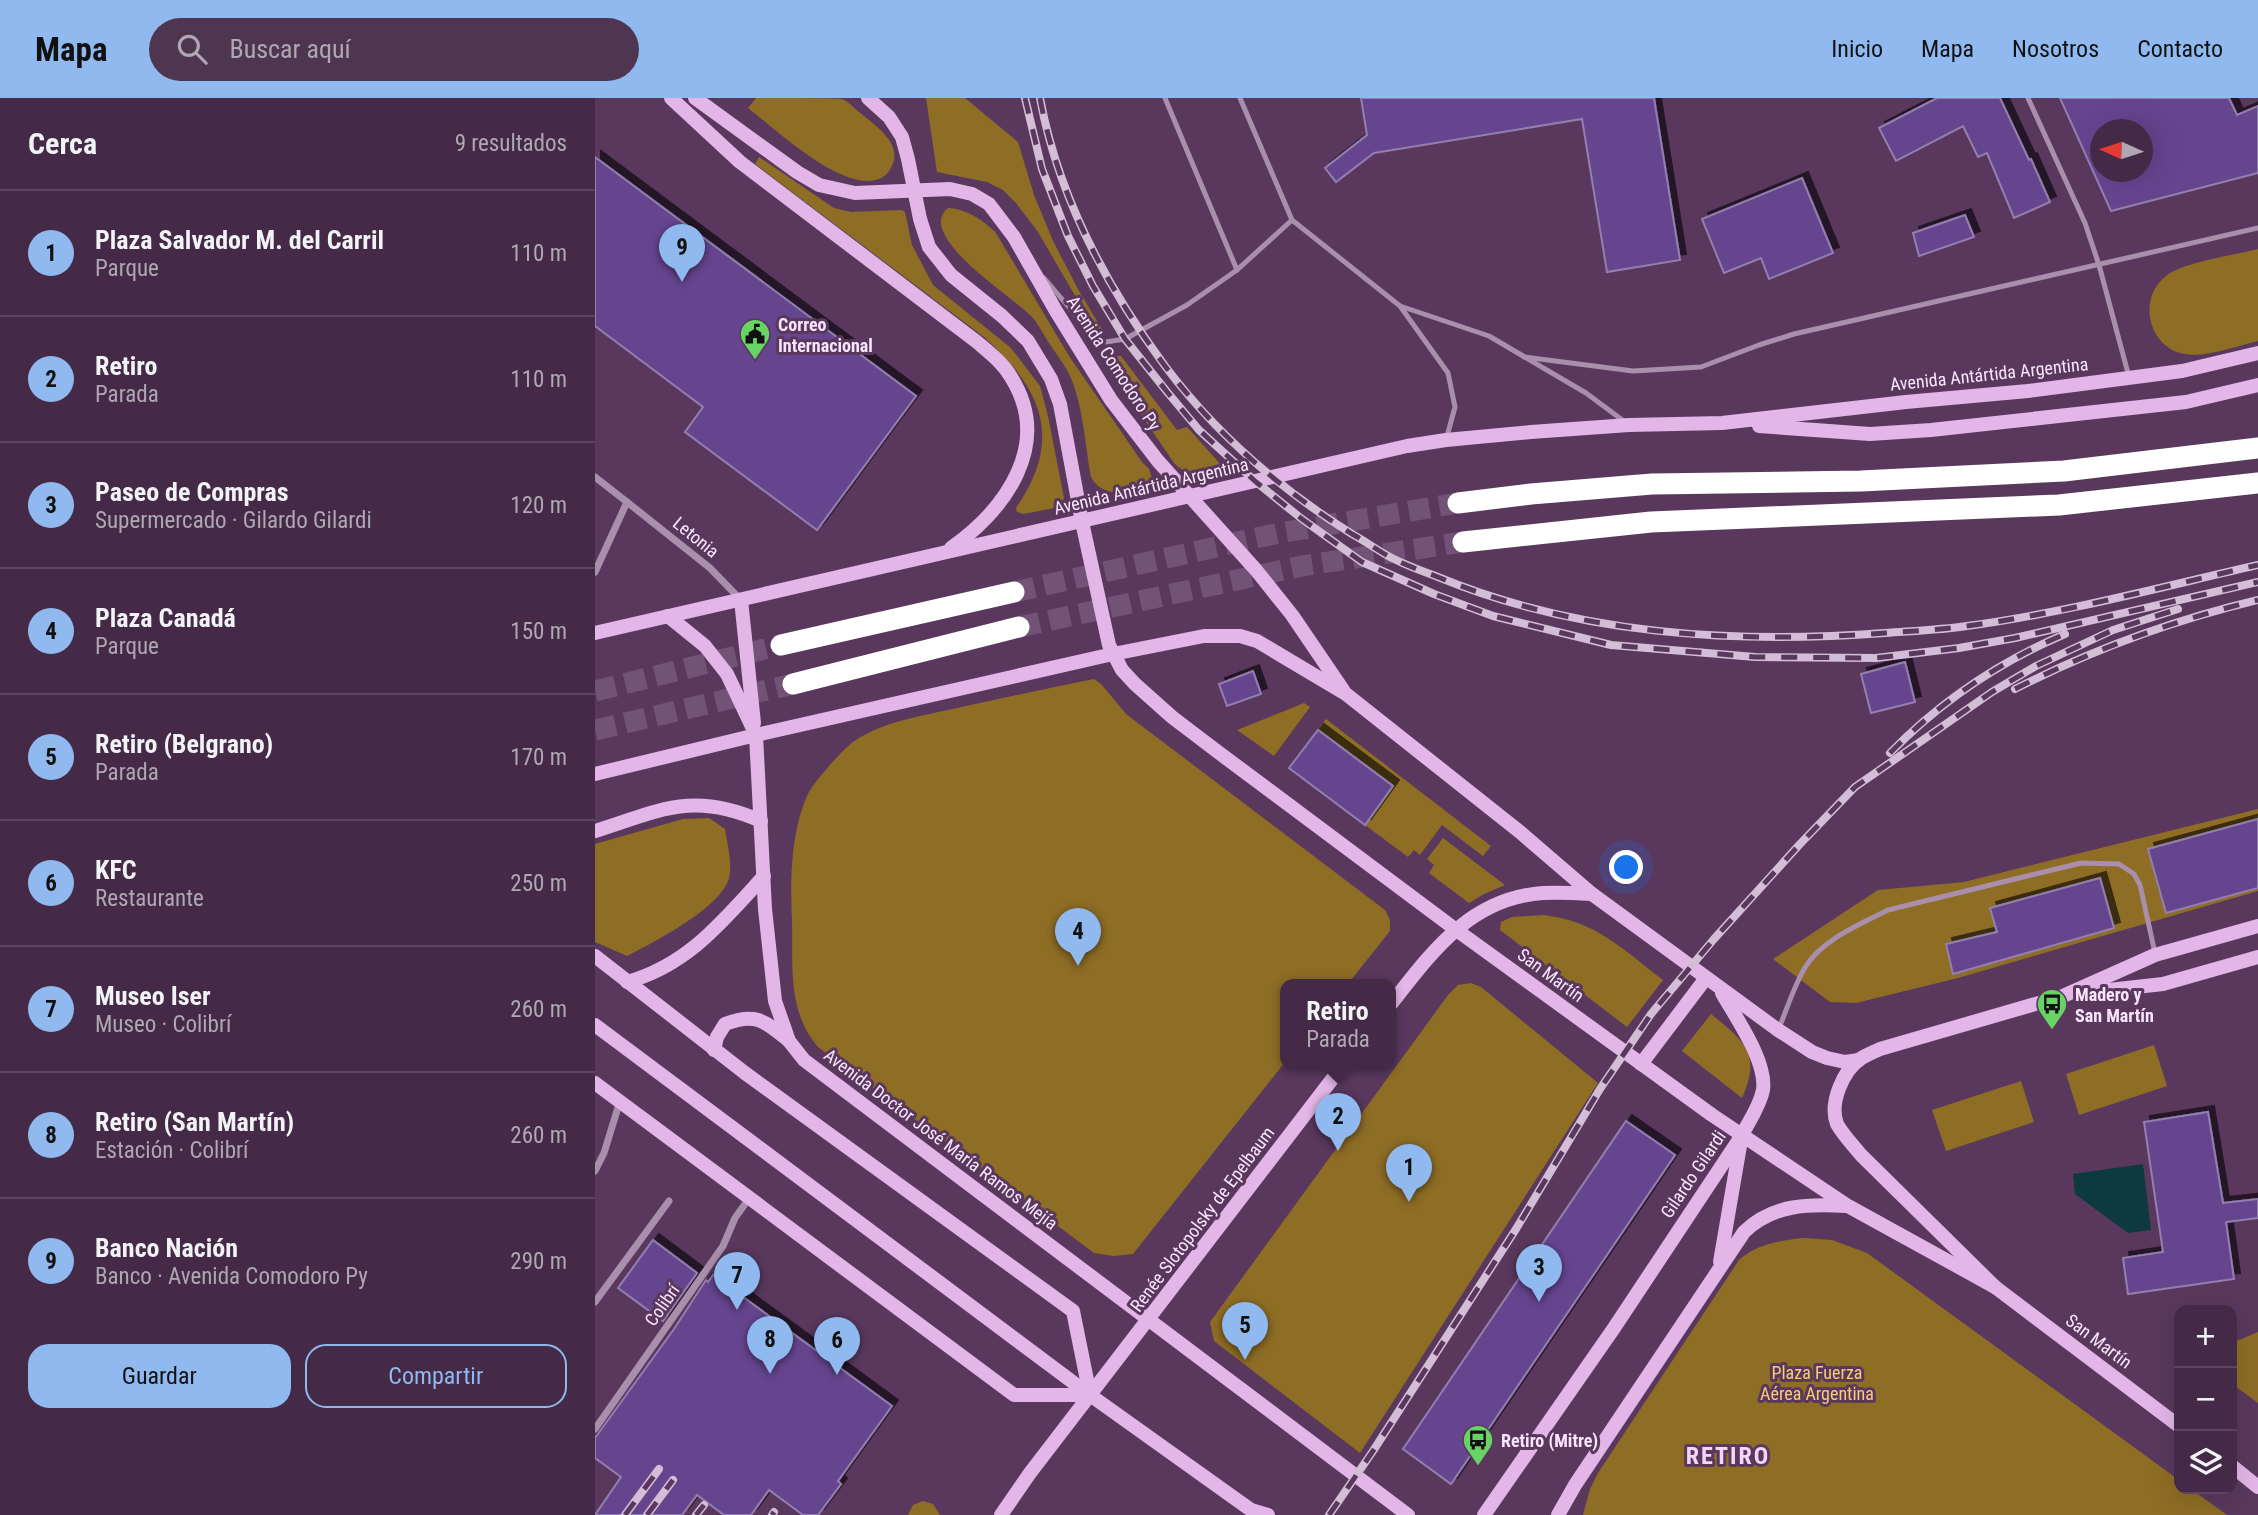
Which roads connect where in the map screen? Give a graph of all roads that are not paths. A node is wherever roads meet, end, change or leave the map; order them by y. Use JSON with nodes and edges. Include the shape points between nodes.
{"nodes":[{"id":1,"x":671,"y":98,"type":"edge"},
{"id":2,"x":695,"y":98,"type":"edge"},
{"id":3,"x":868,"y":98,"type":"edge"},
{"id":4,"x":1165,"y":98,"type":"edge"},
{"id":5,"x":1240,"y":98,"type":"edge"},
{"id":6,"x":2028,"y":98,"type":"edge"},
{"id":7,"x":914,"y":190,"type":"junction"},
{"id":8,"x":1292,"y":220,"type":"junction"},
{"id":9,"x":2258,"y":228,"type":"edge"},
{"id":10,"x":1026,"y":258,"type":"junction"},
{"id":11,"x":2099,"y":265,"type":"junction"},
{"id":12,"x":1237,"y":270,"type":"junction"},
{"id":13,"x":1400,"y":306,"type":"junction"},
{"id":14,"x":2258,"y":353,"type":"edge"},
{"id":15,"x":1524,"y":357,"type":"junction"},
{"id":16,"x":2129,"y":377,"type":"junction"},
{"id":17,"x":2258,"y":386,"type":"edge"},
{"id":18,"x":1722,"y":423,"type":"junction"},
{"id":19,"x":1629,"y":425,"type":"junction"},
{"id":20,"x":1446,"y":440,"type":"junction"},
{"id":21,"x":2258,"y":448,"type":"edge"},
{"id":22,"x":595,"y":477,"type":"edge"},
{"id":23,"x":2258,"y":483,"type":"edge"},
{"id":24,"x":1190,"y":496,"type":"junction"},
{"id":25,"x":627,"y":502,"type":"junction"},
{"id":26,"x":1458,"y":503,"type":"tunnel mouth"},
{"id":27,"x":1082,"y":522,"type":"junction"},
{"id":28,"x":1463,"y":542,"type":"tunnel mouth"},
{"id":29,"x":947,"y":552,"type":"junction"},
{"id":30,"x":595,"y":572,"type":"edge"},
{"id":31,"x":1014,"y":592,"type":"tunnel mouth"},
{"id":32,"x":741,"y":600,"type":"junction"},
{"id":33,"x":668,"y":616,"type":"junction"},
{"id":34,"x":1019,"y":627,"type":"tunnel mouth"},
{"id":35,"x":595,"y":634,"type":"edge"},
{"id":36,"x":781,"y":645,"type":"tunnel mouth"},
{"id":37,"x":1113,"y":654,"type":"junction"},
{"id":38,"x":793,"y":684,"type":"tunnel mouth"},
{"id":39,"x":1346,"y":695,"type":"junction"},
{"id":40,"x":756,"y":735,"type":"junction"},
{"id":41,"x":595,"y":774,"type":"edge"},
{"id":42,"x":761,"y":821,"type":"junction"},
{"id":43,"x":595,"y":831,"type":"edge"},
{"id":44,"x":764,"y":876,"type":"junction"},
{"id":45,"x":1592,"y":894,"type":"junction"},
{"id":46,"x":2258,"y":926,"type":"edge"},
{"id":47,"x":1455,"y":929,"type":"junction"},
{"id":48,"x":2155,"y":955,"type":"junction"},
{"id":49,"x":595,"y":957,"type":"edge"},
{"id":50,"x":2258,"y":957,"type":"edge"},
{"id":51,"x":1706,"y":978,"type":"junction"},
{"id":52,"x":627,"y":982,"type":"junction"},
{"id":53,"x":1720,"y":989,"type":"junction"},
{"id":54,"x":2063,"y":996,"type":"junction"},
{"id":55,"x":1396,"y":998,"type":"edge"},
{"id":56,"x":595,"y":1025,"type":"edge"},
{"id":57,"x":1778,"y":1030,"type":"junction"},
{"id":58,"x":789,"y":1041,"type":"junction"},
{"id":59,"x":714,"y":1050,"type":"junction"},
{"id":60,"x":1859,"y":1060,"type":"junction"},
{"id":61,"x":1641,"y":1064,"type":"junction"},
{"id":62,"x":1339,"y":1070,"type":"edge"},
{"id":63,"x":595,"y":1083,"type":"edge"},
{"id":64,"x":619,"y":1101,"type":"junction"},
{"id":65,"x":1741,"y":1135,"type":"junction"},
{"id":66,"x":595,"y":1171,"type":"edge"},
{"id":67,"x":750,"y":1197,"type":"junction"},
{"id":68,"x":669,"y":1200,"type":"dead end"},
{"id":69,"x":1848,"y":1206,"type":"junction"},
{"id":70,"x":1719,"y":1267,"type":"junction"},
{"id":71,"x":1995,"y":1287,"type":"junction"},
{"id":72,"x":595,"y":1302,"type":"edge"},
{"id":73,"x":1149,"y":1320,"type":"junction"},
{"id":74,"x":1090,"y":1395,"type":"junction"},
{"id":75,"x":2174,"y":1422,"type":"edge"},
{"id":76,"x":595,"y":1429,"type":"edge"},
{"id":77,"x":2237,"y":1470,"type":"edge"},
{"id":78,"x":2258,"y":1487,"type":"edge"},
{"id":79,"x":1252,"y":1512,"type":"edge"},
{"id":80,"x":1001,"y":1515,"type":"edge"},
{"id":81,"x":1268,"y":1515,"type":"edge"},
{"id":82,"x":1408,"y":1515,"type":"edge"},
{"id":83,"x":1484,"y":1515,"type":"edge"},
{"id":84,"x":1558,"y":1515,"type":"edge"}],
"edges":[{"from":1,"to":29,"type":"main road","via":[[740,162],[977,342],[1011,376],[1026,424],[1022,465],[999,504]]},
{"from":2,"to":7,"type":"main road","name":"Avenida Comodoro Py","via":[[819,185],[855,193]]},
{"from":3,"to":7,"type":"main road","via":[[902,137]]},
{"from":4,"to":12,"type":"lane"},
{"from":5,"to":8,"type":"lane"},
{"from":6,"to":11,"type":"lane","via":[[2085,223]]},
{"from":7,"to":10,"type":"main road","name":"Avenida Comodoro Py","via":[[950,189],[981,198],[996,211]]},
{"from":7,"to":27,"type":"main road","via":[[925,236],[937,258],[1028,341],[1051,379]]},
{"from":8,"to":12,"type":"lane"},
{"from":8,"to":13,"type":"lane"},
{"from":9,"to":11,"type":"lane"},
{"from":10,"to":12,"type":"lane","via":[[1095,338],[1107,342],[1140,332]]},
{"from":10,"to":24,"type":"main road","name":"Avenida Comodoro Py","via":[[1111,400]]},
{"from":11,"to":15,"type":"lane","via":[[1794,334],[1701,367],[1633,371]]},
{"from":11,"to":16,"type":"lane"},
{"from":13,"to":15,"type":"lane","via":[[1489,336]]},
{"from":13,"to":20,"type":"lane","via":[[1448,373],[1455,407]]},
{"from":14,"to":16,"type":"main road","name":"Avenida Antártida Argentina","via":[[2182,371]]},
{"from":15,"to":19,"type":"lane"},
{"from":16,"to":18,"type":"main road","name":"Avenida Antártida Argentina"},
{"from":17,"to":18,"type":"main road","name":"Avenida Antártida Argentina","via":[[2186,402],[1931,430],[1870,434]]},
{"from":18,"to":19,"type":"main road","name":"Avenida Antártida Argentina"},
{"from":19,"to":20,"type":"main road","name":"Avenida Antártida Argentina"},
{"from":20,"to":24,"type":"main road","name":"Avenida Antártida Argentina"},
{"from":21,"to":26,"type":"highway","via":[[2064,471],[1860,481],[1652,484]]},
{"from":22,"to":25,"type":"street","name":"Letonia"},
{"from":23,"to":28,"type":"highway","via":[[2059,505],[1651,523]]},
{"from":24,"to":27,"type":"main road","name":"Avenida Antártida Argentina"},
{"from":24,"to":39,"type":"main road","name":"Avenida Comodoro Py","via":[[1292,615]]},
{"from":25,"to":30,"type":"street"},
{"from":25,"to":32,"type":"street","name":"Letonia","via":[[710,568]]},
{"from":27,"to":29,"type":"main road","name":"Avenida Antártida Argentina"},
{"from":27,"to":37,"type":"main road"},
{"from":29,"to":32,"type":"main road","name":"Avenida Antártida Argentina"},
{"from":31,"to":36,"type":"highway"},
{"from":32,"to":33,"type":"main road","name":"Avenida Antártida Argentina"},
{"from":32,"to":40,"type":"main road"},
{"from":33,"to":35,"type":"main road","name":"Avenida Antártida Argentina"},
{"from":33,"to":40,"type":"main road","name":"Avenida Doctor José María Ramos Mejía","via":[[705,646],[727,674]]},
{"from":34,"to":38,"type":"highway"},
{"from":37,"to":39,"type":"main road","via":[[1204,636],[1240,636],[1257,641]]},
{"from":37,"to":40,"type":"main road"},
{"from":37,"to":47,"type":"main road","name":"San Martín","via":[[1128,678],[1172,717]]},
{"from":39,"to":45,"type":"main road"},
{"from":40,"to":41,"type":"main road"},
{"from":40,"to":42,"type":"main road","name":"Avenida Doctor José María Ramos Mejía"},
{"from":42,"to":43,"type":"main road","via":[[738,811],[693,804]]},
{"from":42,"to":44,"type":"main road","name":"Avenida Doctor José María Ramos Mejía"},
{"from":44,"to":52,"type":"main road","via":[[715,929],[672,964]]},
{"from":44,"to":58,"type":"main road","name":"Avenida Doctor José María Ramos Mejía","via":[[775,1001]]},
{"from":45,"to":47,"type":"main road","via":[[1544,892],[1519,897],[1483,911]]},
{"from":45,"to":51,"type":"main road"},
{"from":46,"to":48,"type":"main road"},
{"from":47,"to":55,"type":"main road"},
{"from":47,"to":61,"type":"main road","name":"San Martín"},
{"from":48,"to":54,"type":"main road"},
{"from":48,"to":57,"type":"lane","via":[[2134,874],[2119,864],[2081,863],[1876,916],[1812,958]]},
{"from":49,"to":52,"type":"main road"},
{"from":50,"to":54,"type":"main road","via":[[2163,984]]},
{"from":51,"to":53,"type":"main road"},
{"from":51,"to":61,"type":"main road"},
{"from":52,"to":59,"type":"main road"},
{"from":53,"to":57,"type":"main road"},
{"from":53,"to":65,"type":"main road","via":[[1763,1076],[1760,1099]]},
{"from":54,"to":60,"type":"main road","via":[[1880,1049]]},
{"from":56,"to":74,"type":"main road"},
{"from":57,"to":60,"type":"main road","via":[[1826,1058]]},
{"from":58,"to":59,"type":"main road","via":[[764,1021],[751,1017],[725,1024]]},
{"from":58,"to":73,"type":"main road","name":"Avenida Doctor José María Ramos Mejía","via":[[804,1060]]},
{"from":59,"to":74,"type":"main road","via":[[1073,1311]]},
{"from":60,"to":71,"type":"main road","name":"San Martín","via":[[1836,1102],[1840,1128],[1861,1155]]},
{"from":61,"to":65,"type":"main road","name":"San Martín"},
{"from":62,"to":73,"type":"main road","name":"Renée Slotopolsky de Epelbaum"},
{"from":63,"to":64,"type":"main road"},
{"from":64,"to":66,"type":"street"},
{"from":64,"to":67,"type":"main road"},
{"from":65,"to":69,"type":"main road","name":"San Martín"},
{"from":65,"to":70,"type":"main road","name":"Gilardo Gilardi"},
{"from":65,"to":83,"type":"main road","name":"Gilardo Gilardi"},
{"from":67,"to":74,"type":"main road","via":[[1014,1395]]},
{"from":67,"to":76,"type":"street","name":"Colibrí","via":[[723,1246]]},
{"from":68,"to":72,"type":"street"},
{"from":69,"to":70,"type":"main road","via":[[1803,1205],[1766,1215],[1744,1232]]},
{"from":69,"to":71,"type":"main road","name":"San Martín"},
{"from":70,"to":84,"type":"main road","name":"Gilardo Gilardi"},
{"from":71,"to":75,"type":"main road","name":"San Martín"},
{"from":73,"to":74,"type":"main road","name":"Renée Slotopolsky de Epelbaum"},
{"from":73,"to":82,"type":"main road","name":"Avenida Doctor José María Ramos Mejía"},
{"from":74,"to":79,"type":"main road"},
{"from":74,"to":80,"type":"main road","name":"Renée Slotopolsky de Epelbaum"},
{"from":77,"to":78,"type":"main road"},
{"from":79,"to":81,"type":"main road"}]}
